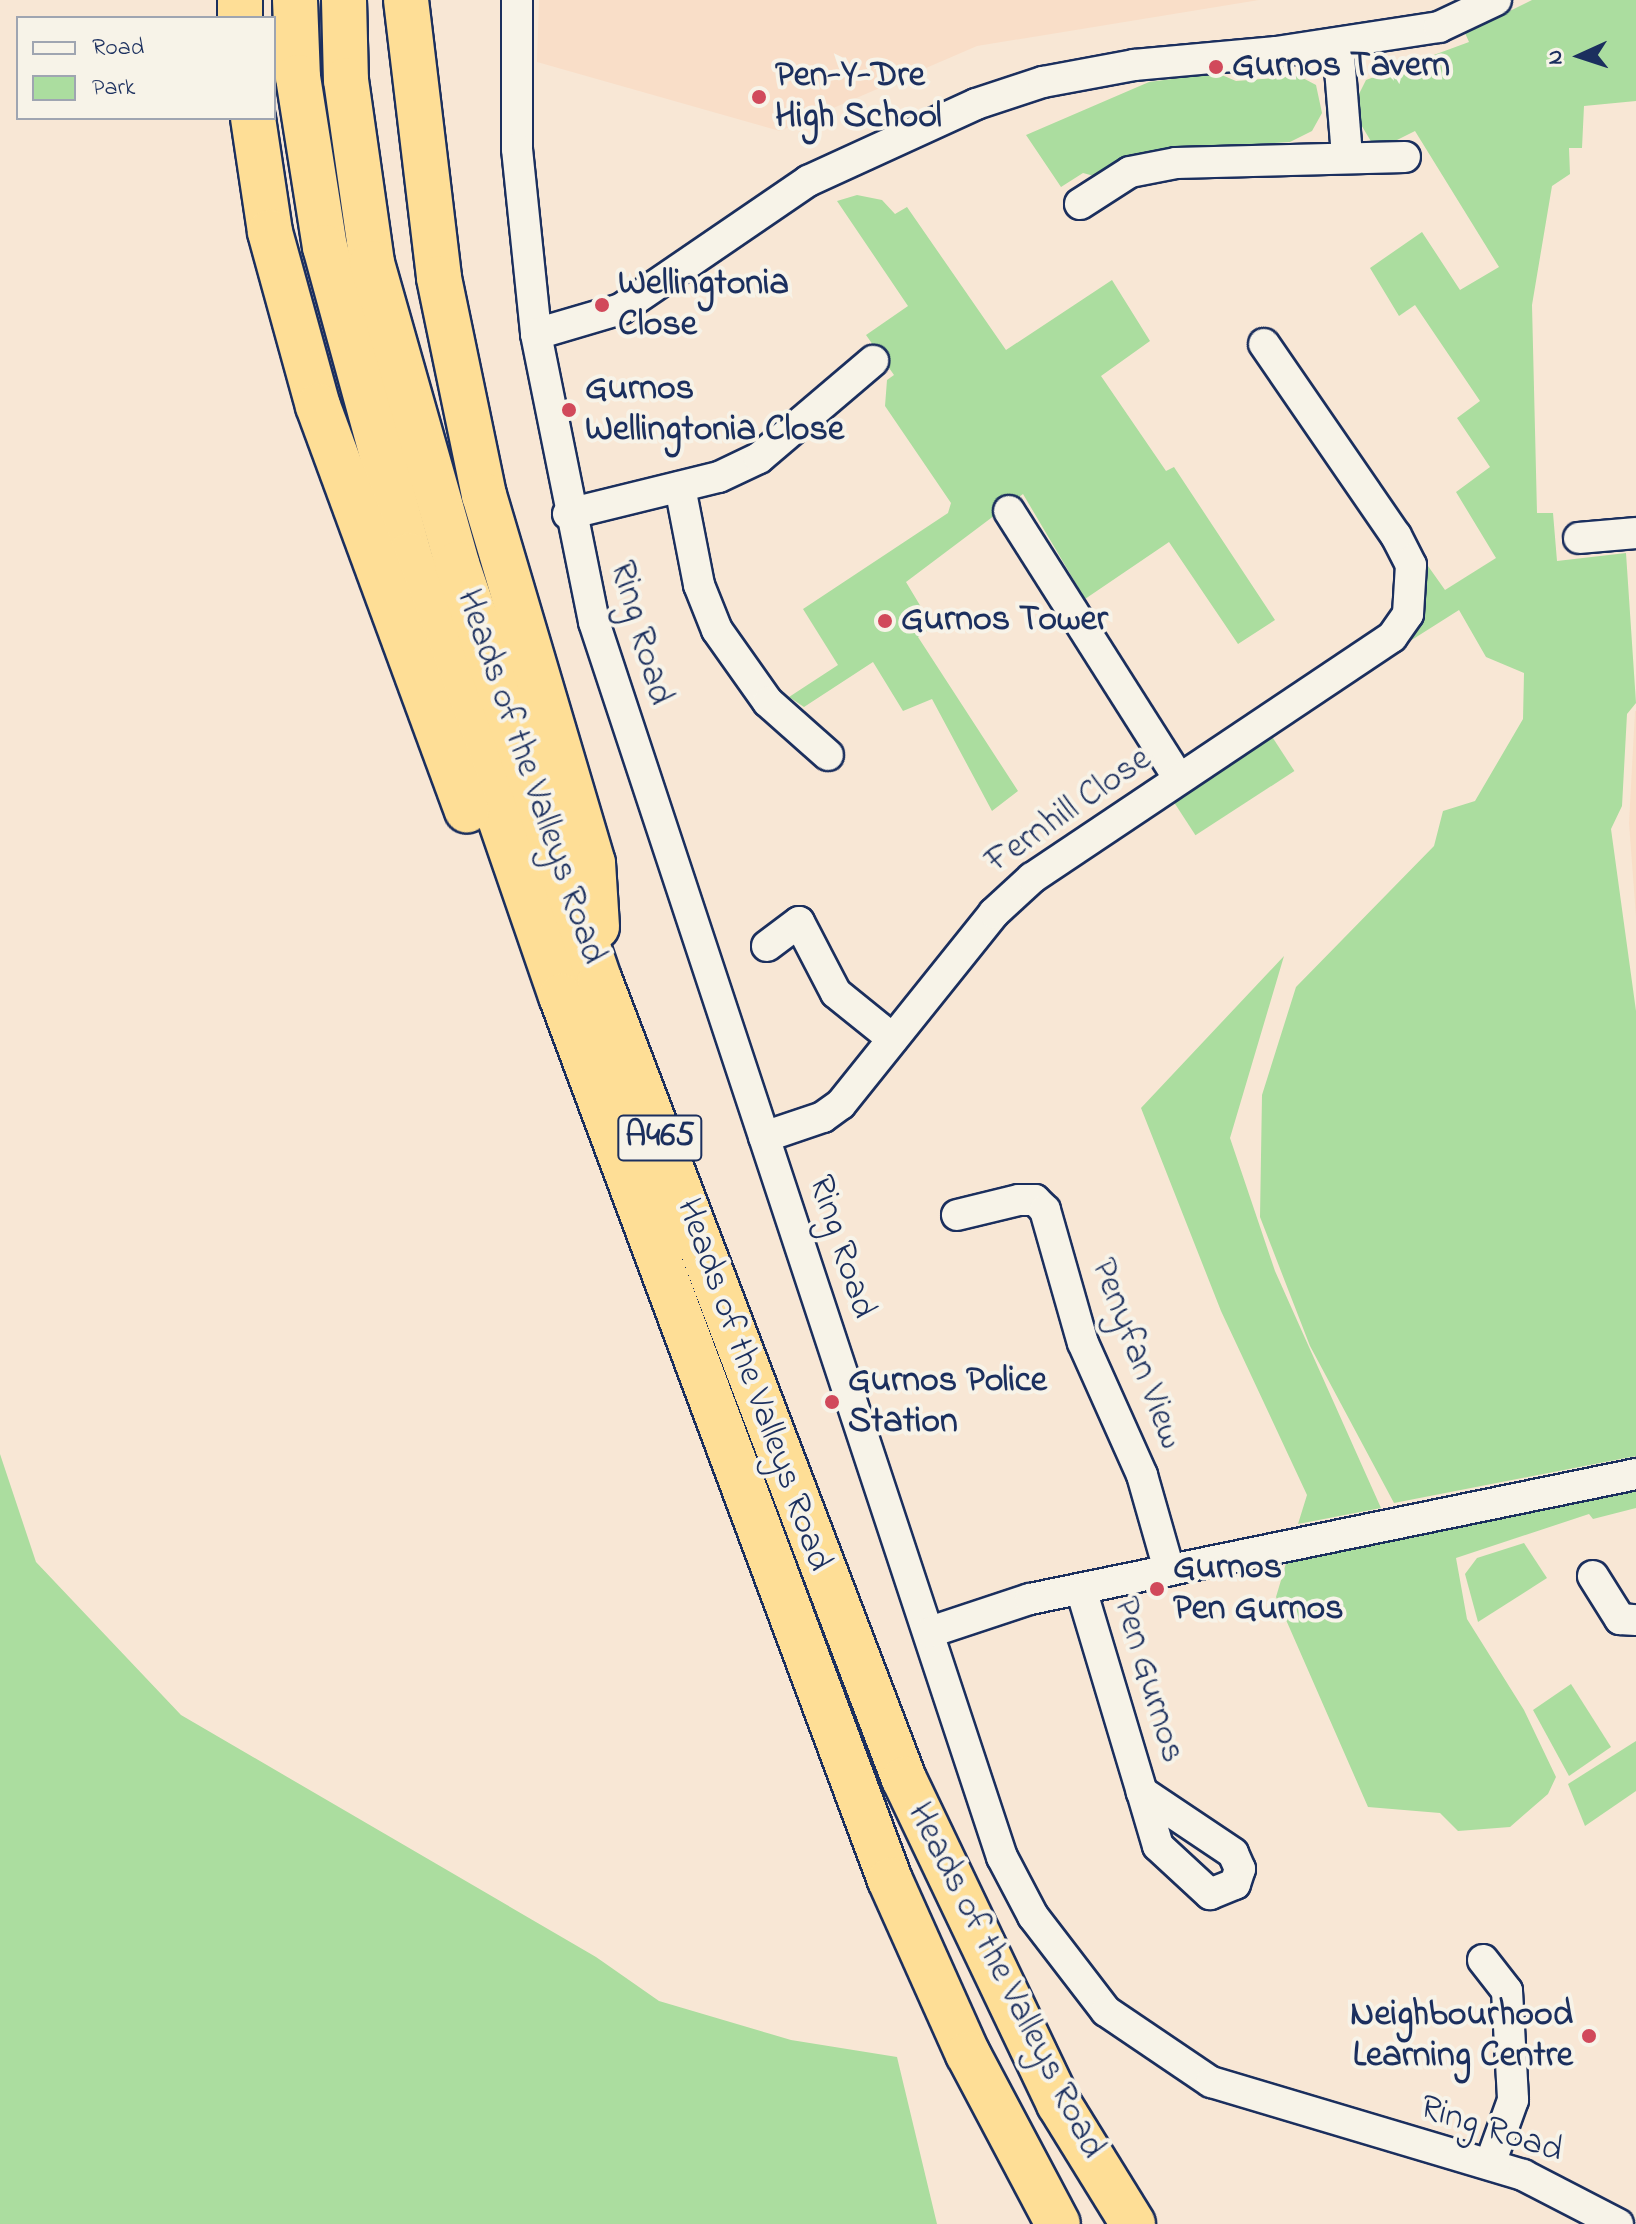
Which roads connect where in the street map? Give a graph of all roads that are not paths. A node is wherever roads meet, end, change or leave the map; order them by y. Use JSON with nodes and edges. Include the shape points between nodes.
{"nodes":[{"id":1,"x":295,"y":0,"type":"edge"},
{"id":2,"x":344,"y":0,"type":"edge"},
{"id":3,"x":406,"y":0,"type":"edge"},
{"id":4,"x":517,"y":0,"type":"edge"},
{"id":5,"x":1496,"y":0,"type":"edge"},
{"id":6,"x":1338,"y":44,"type":"junction"},
{"id":7,"x":253,"y":120,"type":"edge"},
{"id":8,"x":1347,"y":155,"type":"junction"},
{"id":9,"x":1405,"y":157,"type":"dead end"},
{"id":10,"x":1080,"y":204,"type":"dead end"},
{"id":11,"x":536,"y":334,"type":"junction"},
{"id":12,"x":1264,"y":344,"type":"dead end"},
{"id":13,"x":873,"y":361,"type":"dead end"},
{"id":14,"x":680,"y":487,"type":"junction"},
{"id":15,"x":1009,"y":511,"type":"dead end"},
{"id":16,"x":568,"y":514,"type":"junction"},
{"id":17,"x":1636,"y":533,"type":"edge"},
{"id":18,"x":1579,"y":538,"type":"dead end"},
{"id":19,"x":828,"y":755,"type":"dead end"},
{"id":20,"x":1179,"y":779,"type":"junction"},
{"id":21,"x":767,"y":946,"type":"dead end"},
{"id":22,"x":580,"y":988,"type":"junction"},
{"id":23,"x":893,"y":1039,"type":"junction"},
{"id":24,"x":764,"y":1137,"type":"junction"},
{"id":25,"x":957,"y":1215,"type":"dead end"},
{"id":26,"x":1636,"y":1474,"type":"edge"},
{"id":27,"x":1169,"y":1570,"type":"junction"},
{"id":28,"x":1593,"y":1576,"type":"dead end"},
{"id":29,"x":1081,"y":1589,"type":"junction"},
{"id":30,"x":1636,"y":1620,"type":"edge"},
{"id":31,"x":930,"y":1632,"type":"junction"},
{"id":32,"x":1142,"y":1792,"type":"dead end"},
{"id":33,"x":1483,"y":1960,"type":"dead end"},
{"id":34,"x":1490,"y":2164,"type":"junction"},
{"id":35,"x":1058,"y":2224,"type":"edge"},
{"id":36,"x":1133,"y":2224,"type":"edge"},
{"id":37,"x":1618,"y":2224,"type":"edge"}],
"edges":[{"from":1,"to":22,"type":"highway","name":"Heads of the Valleys Road","number":"A465","via":[[298,77],[325,247],[409,555]]},
{"from":2,"to":22,"type":"highway","name":"Heads of the Valleys Road","number":"A465","via":[[346,80],[372,263]]},
{"from":3,"to":22,"type":"highway","via":[[439,278],[484,495],[593,863]]},
{"from":4,"to":11,"type":"street","name":"Ring Road","via":[[517,149]]},
{"from":5,"to":6,"type":"street","via":[[1439,27]]},
{"from":6,"to":8,"type":"street"},
{"from":6,"to":11,"type":"street","via":[[1134,65],[1043,82],[976,104],[808,181],[621,309]]},
{"from":7,"to":22,"type":"highway","via":[[270,232],[318,406],[508,922]]},
{"from":8,"to":9,"type":"street"},
{"from":8,"to":10,"type":"street","via":[[1176,163],[1130,172]]},
{"from":11,"to":16,"type":"street","name":"Ring Road"},
{"from":12,"to":20,"type":"street","name":"Fernhill Close","via":[[1411,565],[1408,614],[1392,637]]},
{"from":13,"to":14,"type":"street","via":[[759,458]]},
{"from":14,"to":16,"type":"street"},
{"from":14,"to":19,"type":"street","via":[[699,585],[717,630],[768,702]]},
{"from":15,"to":20,"type":"street"},
{"from":16,"to":24,"type":"street","name":"Ring Road","via":[[594,622]]},
{"from":17,"to":18,"type":"street"},
{"from":20,"to":23,"type":"street","name":"Fernhill Close","via":[[1032,878],[994,913]]},
{"from":21,"to":23,"type":"street","via":[[799,922],[836,993]]},
{"from":22,"to":35,"type":"highway","name":"Heads of the Valleys Road","number":"A465","via":[[890,1880],[968,2054]]},
{"from":22,"to":36,"type":"highway","name":"Heads of the Valleys Road","number":"A465","via":[[898,1766],[1059,2104]]},
{"from":23,"to":24,"type":"street","name":"Fernhill Close","via":[[823,1117]]},
{"from":24,"to":31,"type":"street","name":"Ring Road"},
{"from":25,"to":27,"type":"street","name":"Penyfan View","via":[[1019,1200],[1035,1200],[1045,1210],[1083,1343],[1142,1475]]},
{"from":26,"to":27,"type":"street"},
{"from":27,"to":29,"type":"street"},
{"from":28,"to":30,"type":"street","via":[[1620,1619]]},
{"from":29,"to":31,"type":"street"},
{"from":29,"to":32,"type":"street","name":"Pen Gurnos"},
{"from":31,"to":34,"type":"street","name":"Ring Road","via":[[1002,1857],[1041,1930],[1106,2011],[1211,2082]]},
{"from":33,"to":34,"type":"street","via":[[1507,1991],[1513,2100]]},
{"from":34,"to":37,"type":"street","name":"Ring Road"}]}
